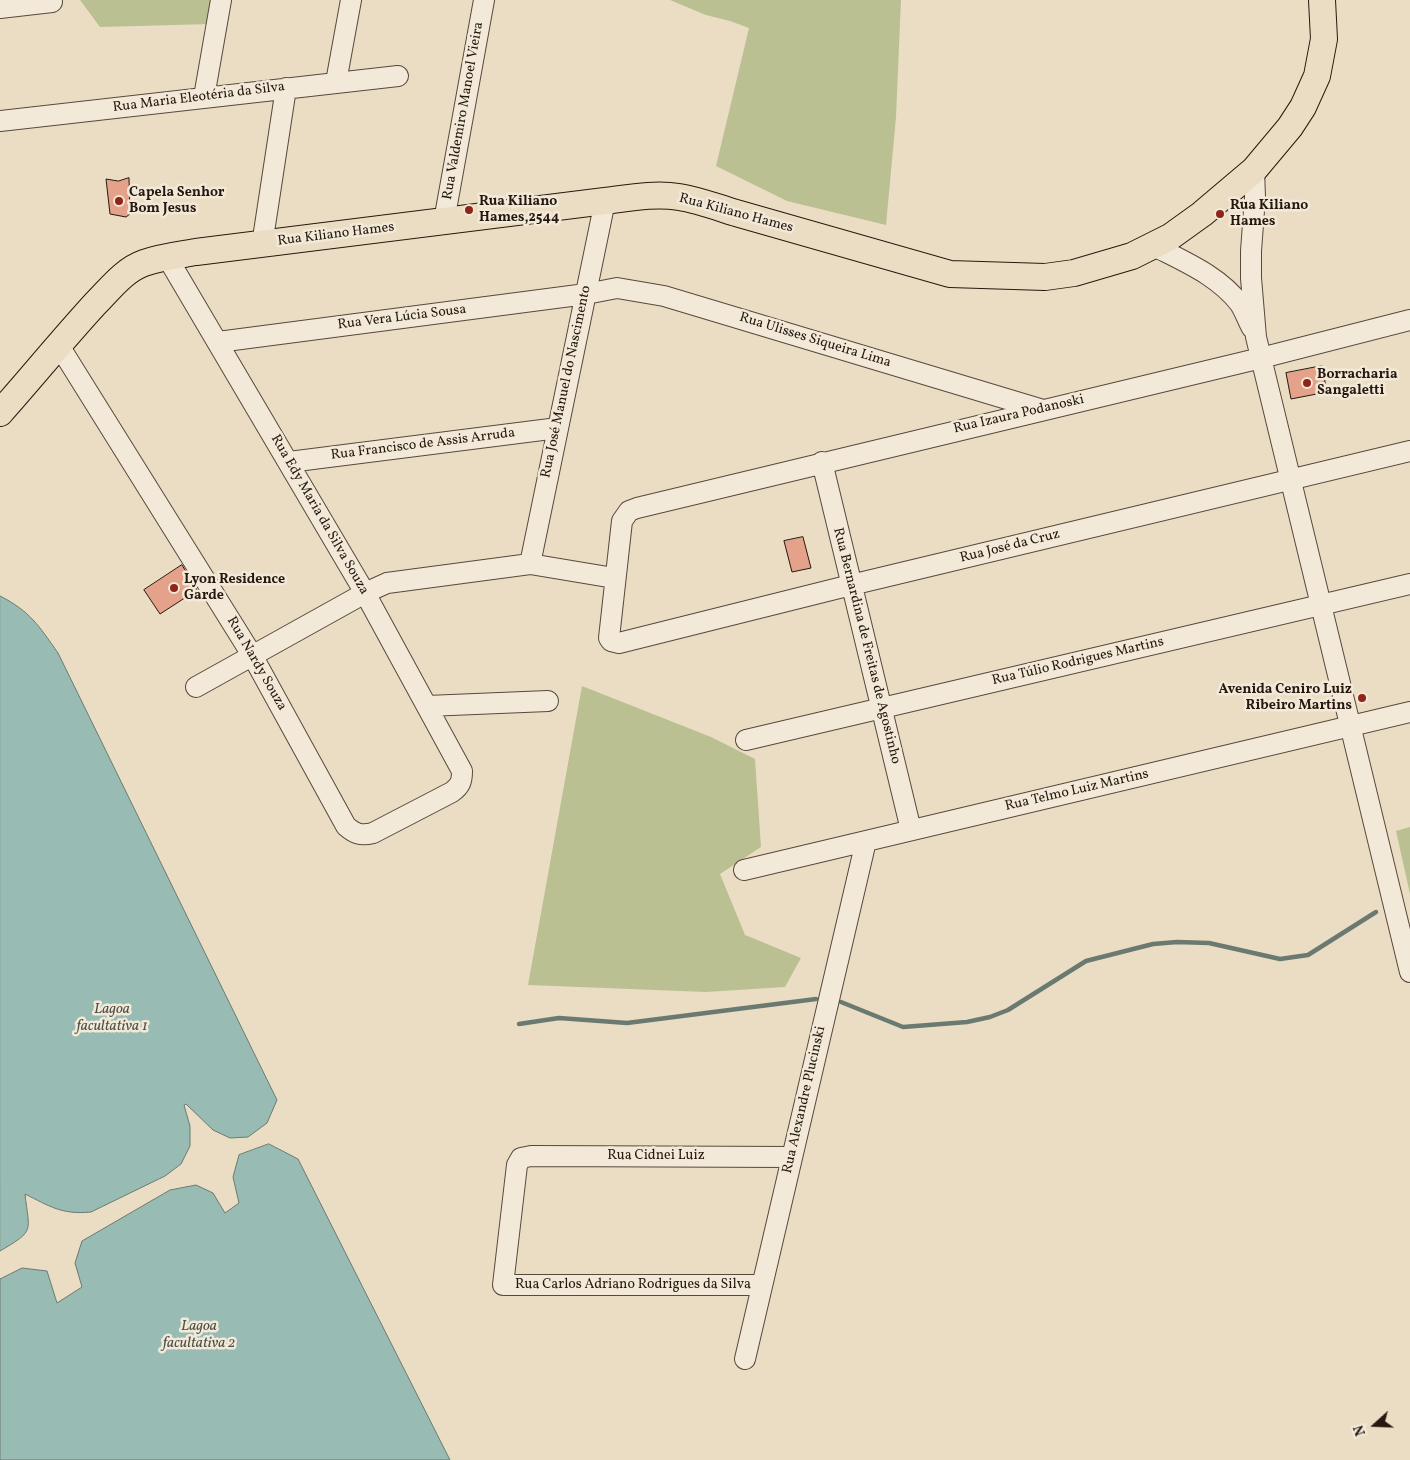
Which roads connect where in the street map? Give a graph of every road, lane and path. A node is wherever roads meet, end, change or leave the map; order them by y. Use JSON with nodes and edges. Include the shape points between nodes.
{"nodes":[{"id":1,"x":221,"y":0,"type":"edge"},
{"id":2,"x":351,"y":0,"type":"edge"},
{"id":3,"x":484,"y":0,"type":"edge"},
{"id":4,"x":1322,"y":0,"type":"edge"},
{"id":5,"x":52,"y":2,"type":"dead end"},
{"id":6,"x":0,"y":8,"type":"edge"},
{"id":7,"x":398,"y":76,"type":"dead end"},
{"id":8,"x":336,"y":82,"type":"junction"},
{"id":9,"x":286,"y":88,"type":"junction"},
{"id":10,"x":204,"y":97,"type":"junction"},
{"id":11,"x":0,"y":121,"type":"edge"},
{"id":12,"x":1254,"y":170,"type":"junction"},
{"id":13,"x":605,"y":201,"type":"junction"},
{"id":14,"x":444,"y":222,"type":"junction"},
{"id":15,"x":262,"y":244,"type":"junction"},
{"id":16,"x":1154,"y":246,"type":"junction"},
{"id":17,"x":167,"y":257,"type":"junction"},
{"id":18,"x":586,"y":294,"type":"junction"},
{"id":19,"x":1410,"y":320,"type":"edge"},
{"id":20,"x":1256,"y":337,"type":"junction"},
{"id":21,"x":218,"y":342,"type":"junction"},
{"id":22,"x":58,"y":344,"type":"junction"},
{"id":23,"x":1261,"y":358,"type":"junction"},
{"id":24,"x":1042,"y":410,"type":"junction"},
{"id":25,"x":0,"y":413,"type":"edge"},
{"id":26,"x":558,"y":428,"type":"junction"},
{"id":27,"x":1410,"y":452,"type":"edge"},
{"id":28,"x":289,"y":462,"type":"junction"},
{"id":29,"x":822,"y":462,"type":"junction"},
{"id":30,"x":1291,"y":479,"type":"junction"},
{"id":31,"x":530,"y":564,"type":"junction"},
{"id":32,"x":614,"y":578,"type":"junction"},
{"id":33,"x":1410,"y":584,"type":"edge"},
{"id":34,"x":851,"y":585,"type":"junction"},
{"id":35,"x":365,"y":593,"type":"junction"},
{"id":36,"x":1321,"y":604,"type":"junction"},
{"id":37,"x":252,"y":655,"type":"junction"},
{"id":38,"x":196,"y":687,"type":"dead end"},
{"id":39,"x":548,"y":701,"type":"dead end"},
{"id":40,"x":427,"y":706,"type":"junction"},
{"id":41,"x":881,"y":708,"type":"junction"},
{"id":42,"x":1410,"y":712,"type":"edge"},
{"id":43,"x":1350,"y":726,"type":"junction"},
{"id":44,"x":746,"y":740,"type":"dead end"},
{"id":45,"x":462,"y":779,"type":"joint"},
{"id":46,"x":911,"y":830,"type":"junction"},
{"id":47,"x":866,"y":841,"type":"junction"},
{"id":48,"x":744,"y":870,"type":"dead end"},
{"id":49,"x":1410,"y":972,"type":"edge"},
{"id":50,"x":792,"y":1156,"type":"junction"},
{"id":51,"x":504,"y":1285,"type":"joint"},
{"id":52,"x":762,"y":1286,"type":"junction"},
{"id":53,"x":745,"y":1359,"type":"dead end"}],
"edges":[{"from":1,"to":10,"type":"street"},
{"from":2,"to":8,"type":"street"},
{"from":3,"to":14,"type":"street","name":"Rua Valdemiro Manoel Vieira"},
{"from":4,"to":12,"type":"main road","name":"Rua Kiliano Hames","via":[[1324,39],[1317,76],[1290,127]]},
{"from":5,"to":6,"type":"street"},
{"from":7,"to":8,"type":"street","name":"Rua Maria Eleotéria da Silva"},
{"from":8,"to":9,"type":"street","name":"Rua Maria Eleotéria da Silva"},
{"from":9,"to":10,"type":"street","name":"Rua Maria Eleotéria da Silva"},
{"from":9,"to":15,"type":"street"},
{"from":10,"to":11,"type":"street","name":"Rua Maria Eleotéria da Silva"},
{"from":12,"to":16,"type":"main road","name":"Rua Kiliano Hames","via":[[1192,221]]},
{"from":12,"to":20,"type":"street","via":[[1251,278]]},
{"from":13,"to":14,"type":"main road","name":"Rua Kiliano Hames"},
{"from":13,"to":16,"type":"main road","name":"Rua Kiliano Hames","via":[[678,197],[950,274],[1035,277],[1067,274],[1107,264]]},
{"from":13,"to":18,"type":"street","name":"Rua José Manuel do Nascimento"},
{"from":14,"to":15,"type":"main road","name":"Rua Kiliano Hames"},
{"from":15,"to":17,"type":"main road","name":"Rua Kiliano Hames"},
{"from":16,"to":20,"type":"street","via":[[1220,283],[1241,306]]},
{"from":17,"to":21,"type":"street","name":"Rua Edy Maria da Silva Souza"},
{"from":17,"to":22,"type":"main road","name":"Rua Kiliano Hames","via":[[143,263],[125,274]]},
{"from":18,"to":21,"type":"street","name":"Rua Vera Lúcia Sousa"},
{"from":18,"to":24,"type":"street","name":"Rua Ulisses Siqueira Lima","via":[[617,288],[664,296]]},
{"from":18,"to":26,"type":"street","name":"Rua José Manuel do Nascimento"},
{"from":19,"to":23,"type":"street","name":"Rua Izaura Podanoski"},
{"from":20,"to":23,"type":"street"},
{"from":21,"to":28,"type":"street","name":"Rua Edy Maria da Silva Souza"},
{"from":22,"to":25,"type":"main road","name":"Rua Kiliano Hames"},
{"from":22,"to":37,"type":"street","name":"Rua Nardy Souza"},
{"from":23,"to":24,"type":"street","name":"Rua Izaura Podanoski"},
{"from":23,"to":30,"type":"street"},
{"from":24,"to":29,"type":"street","name":"Rua Izaura Podanoski"},
{"from":26,"to":28,"type":"street","name":"Rua Francisco de Assis Arruda"},
{"from":26,"to":31,"type":"street","name":"Rua José Manuel do Nascimento"},
{"from":27,"to":30,"type":"street","name":"Rua José da Cruz"},
{"from":28,"to":35,"type":"street","name":"Rua Edy Maria da Silva Souza"},
{"from":29,"to":32,"type":"street","name":"Rua Izaura Podanoski","via":[[628,512],[622,522]]},
{"from":29,"to":34,"type":"street","name":"Rua Bernardina de Freitas de Agostinho"},
{"from":30,"to":34,"type":"street","name":"Rua José da Cruz"},
{"from":30,"to":36,"type":"street"},
{"from":31,"to":32,"type":"street"},
{"from":31,"to":35,"type":"street","via":[[387,583]]},
{"from":32,"to":34,"type":"street","name":"Rua José da Cruz","via":[[609,638],[611,642],[619,643]]},
{"from":33,"to":36,"type":"street","name":"Rua Túlio Rodrigues Martins"},
{"from":34,"to":41,"type":"street","name":"Rua Bernardina de Freitas de Agostinho"},
{"from":35,"to":37,"type":"street"},
{"from":35,"to":40,"type":"street","name":"Rua Edy Maria da Silva Souza"},
{"from":36,"to":41,"type":"street","name":"Rua Túlio Rodrigues Martins"},
{"from":36,"to":43,"type":"street"},
{"from":37,"to":38,"type":"street"},
{"from":37,"to":45,"type":"street","name":"Rua Nardy Souza","via":[[346,826],[354,834],[373,833],[452,792],[460,786]]},
{"from":39,"to":40,"type":"street"},
{"from":40,"to":45,"type":"street","name":"Rua Edy Maria da Silva Souza","via":[[462,771]]},
{"from":41,"to":44,"type":"street","name":"Rua Túlio Rodrigues Martins"},
{"from":41,"to":46,"type":"street","name":"Rua Bernardina de Freitas de Agostinho"},
{"from":42,"to":43,"type":"street","name":"Rua Telmo Luiz Martins"},
{"from":43,"to":46,"type":"street","name":"Rua Telmo Luiz Martins"},
{"from":43,"to":49,"type":"street"},
{"from":46,"to":47,"type":"street","name":"Rua Telmo Luiz Martins"},
{"from":47,"to":48,"type":"street","name":"Rua Telmo Luiz Martins"},
{"from":47,"to":50,"type":"street","name":"Rua Alexandre Plucinski"},
{"from":50,"to":51,"type":"street","name":"Rua Cidnei Luiz","via":[[521,1158],[517,1165]]},
{"from":50,"to":52,"type":"street","name":"Rua Alexandre Plucinski"},
{"from":51,"to":52,"type":"street","name":"Rua Carlos Adriano Rodrigues da Silva"},
{"from":52,"to":53,"type":"street","name":"Rua Alexandre Plucinski"}]}
